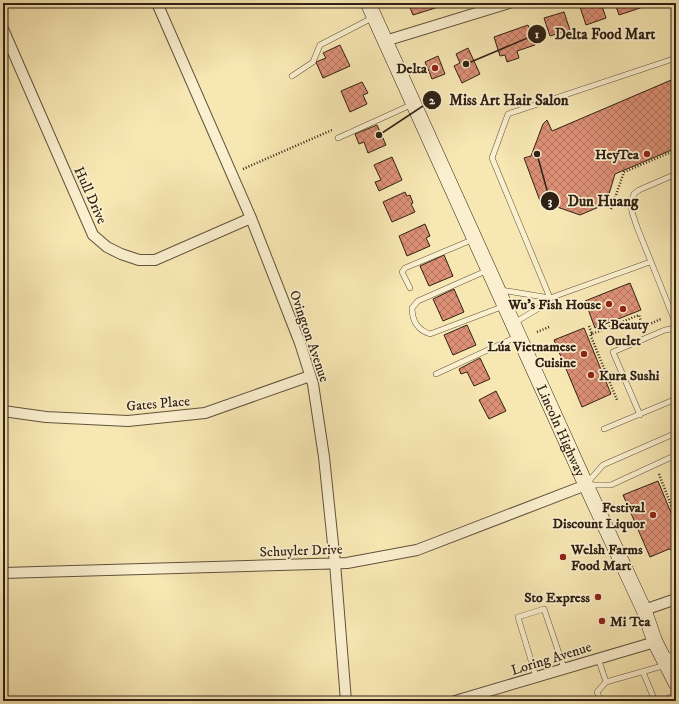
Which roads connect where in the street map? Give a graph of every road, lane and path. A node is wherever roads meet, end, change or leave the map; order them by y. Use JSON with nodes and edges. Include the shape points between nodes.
{"nodes":[{"id":1,"x":157,"y":3,"type":"edge"},
{"id":2,"x":509,"y":3,"type":"edge"},
{"id":3,"x":371,"y":10,"type":"edge"},
{"id":4,"x":3,"y":29,"type":"edge"},
{"id":5,"x":385,"y":41,"type":"junction"},
{"id":6,"x":676,"y":58,"type":"edge"},
{"id":7,"x":292,"y":76,"type":"dead end"},
{"id":8,"x":414,"y":104,"type":"junction"},
{"id":9,"x":334,"y":130,"type":"dead end"},
{"id":10,"x":338,"y":138,"type":"dead end"},
{"id":11,"x":676,"y":150,"type":"edge"},
{"id":12,"x":243,"y":169,"type":"dead end"},
{"id":13,"x":676,"y":174,"type":"edge"},
{"id":14,"x":611,"y":209,"type":"dead end"},
{"id":15,"x":252,"y":218,"type":"junction"},
{"id":16,"x":475,"y":238,"type":"junction"},
{"id":17,"x":650,"y":262,"type":"junction"},
{"id":18,"x":489,"y":269,"type":"junction"},
{"id":19,"x":410,"y":288,"type":"dead end"},
{"id":20,"x":498,"y":290,"type":"junction"},
{"id":21,"x":550,"y":298,"type":"junction"},
{"id":22,"x":505,"y":306,"type":"junction"},
{"id":23,"x":661,"y":319,"type":"dead end"},
{"id":24,"x":676,"y":324,"type":"edge"},
{"id":25,"x":589,"y":326,"type":"dead end"},
{"id":26,"x":549,"y":327,"type":"dead end"},
{"id":27,"x":676,"y":328,"type":"edge"},
{"id":28,"x":516,"y":329,"type":"junction"},
{"id":29,"x":537,"y":332,"type":"dead end"},
{"id":30,"x":592,"y":334,"type":"junction"},
{"id":31,"x":436,"y":374,"type":"dead end"},
{"id":32,"x":310,"y":376,"type":"junction"},
{"id":33,"x":676,"y":399,"type":"edge"},
{"id":34,"x":617,"y":400,"type":"dead end"},
{"id":35,"x":3,"y":411,"type":"edge"},
{"id":36,"x":640,"y":415,"type":"junction"},
{"id":37,"x":604,"y":429,"type":"dead end"},
{"id":38,"x":676,"y":433,"type":"edge"},
{"id":39,"x":676,"y":455,"type":"edge"},
{"id":40,"x":659,"y":474,"type":"dead end"},
{"id":41,"x":586,"y":484,"type":"junction"},
{"id":42,"x":676,"y":518,"type":"edge"},
{"id":43,"x":335,"y":563,"type":"junction"},
{"id":44,"x":3,"y":573,"type":"edge"},
{"id":45,"x":676,"y":599,"type":"edge"},
{"id":46,"x":644,"y":610,"type":"junction"},
{"id":47,"x":655,"y":642,"type":"junction"},
{"id":48,"x":598,"y":658,"type":"junction"},
{"id":49,"x":669,"y":659,"type":"edge"},
{"id":50,"x":564,"y":668,"type":"junction"},
{"id":51,"x":643,"y":672,"type":"junction"},
{"id":52,"x":536,"y":677,"type":"junction"},
{"id":53,"x":606,"y":682,"type":"junction"},
{"id":54,"x":676,"y":683,"type":"edge"},
{"id":55,"x":676,"y":695,"type":"edge"},
{"id":56,"x":346,"y":701,"type":"edge"},
{"id":57,"x":455,"y":701,"type":"edge"},
{"id":58,"x":600,"y":701,"type":"edge"},
{"id":59,"x":655,"y":701,"type":"edge"},
{"id":60,"x":661,"y":701,"type":"edge"}],
"edges":[{"from":1,"to":15,"type":"street","name":"Ovington Avenue"},
{"from":2,"to":5,"type":"street"},
{"from":3,"to":5,"type":"main road","name":"Lincoln Highway"},
{"from":3,"to":7,"type":"lane","via":[[320,45],[313,62]]},
{"from":4,"to":15,"type":"street","name":"Hull Drive","via":[[93,235],[107,247],[139,260],[155,260]]},
{"from":5,"to":8,"type":"main road","name":"Lincoln Highway"},
{"from":6,"to":21,"type":"lane","via":[[508,114],[492,158]]},
{"from":8,"to":10,"type":"lane"},
{"from":8,"to":16,"type":"main road","name":"Lincoln Highway"},
{"from":9,"to":12,"type":"path"},
{"from":11,"to":14,"type":"path","via":[[624,172]]},
{"from":13,"to":17,"type":"lane","via":[[634,194],[632,212]]},
{"from":15,"to":32,"type":"street","name":"Ovington Avenue"},
{"from":16,"to":18,"type":"main road","name":"Lincoln Highway"},
{"from":16,"to":19,"type":"lane","via":[[405,268],[402,272]]},
{"from":17,"to":21,"type":"lane"},
{"from":17,"to":24,"type":"lane"},
{"from":18,"to":20,"type":"main road","name":"Lincoln Highway"},
{"from":18,"to":22,"type":"lane","via":[[418,300],[412,308],[414,323],[430,334]]},
{"from":20,"to":21,"type":"lane"},
{"from":20,"to":22,"type":"main road","name":"Lincoln Highway"},
{"from":21,"to":28,"type":"lane"},
{"from":22,"to":28,"type":"main road","name":"Lincoln Highway"},
{"from":23,"to":30,"type":"path","via":[[643,327],[638,315]]},
{"from":25,"to":30,"type":"path"},
{"from":26,"to":29,"type":"path"},
{"from":27,"to":36,"type":"lane","via":[[665,330],[613,352]]},
{"from":28,"to":31,"type":"lane"},
{"from":28,"to":41,"type":"main road","name":"Lincoln Highway"},
{"from":30,"to":34,"type":"path"},
{"from":32,"to":35,"type":"street","name":"Gates Place","via":[[205,413],[128,421],[46,417]]},
{"from":32,"to":43,"type":"street","name":"Ovington Avenue","via":[[324,457]]},
{"from":33,"to":36,"type":"lane"},
{"from":36,"to":37,"type":"lane"},
{"from":38,"to":41,"type":"lane","via":[[604,465]]},
{"from":39,"to":41,"type":"lane","via":[[611,485]]},
{"from":40,"to":42,"type":"path"},
{"from":41,"to":43,"type":"street","name":"Schuyler Drive","via":[[417,550]]},
{"from":41,"to":46,"type":"main road","name":"Lincoln Highway"},
{"from":43,"to":44,"type":"street","name":"Schuyler Drive"},
{"from":43,"to":56,"type":"street","name":"Ovington Avenue"},
{"from":45,"to":46,"type":"street"},
{"from":46,"to":47,"type":"main road","name":"Lincoln Highway"},
{"from":47,"to":48,"type":"street","name":"Loring Avenue"},
{"from":47,"to":49,"type":"main road","name":"Lincoln Highway"},
{"from":48,"to":50,"type":"street","name":"Loring Avenue"},
{"from":48,"to":53,"type":"lane"},
{"from":49,"to":51,"type":"lane"},
{"from":49,"to":54,"type":"main road","name":"Lincoln Highway"},
{"from":50,"to":52,"type":"street","name":"Loring Avenue"},
{"from":50,"to":52,"type":"lane","via":[[544,609],[518,617]]},
{"from":51,"to":53,"type":"lane"},
{"from":51,"to":59,"type":"lane"},
{"from":52,"to":57,"type":"street","name":"Loring Avenue"},
{"from":53,"to":58,"type":"lane","via":[[597,692]]},
{"from":55,"to":60,"type":"lane"}]}
